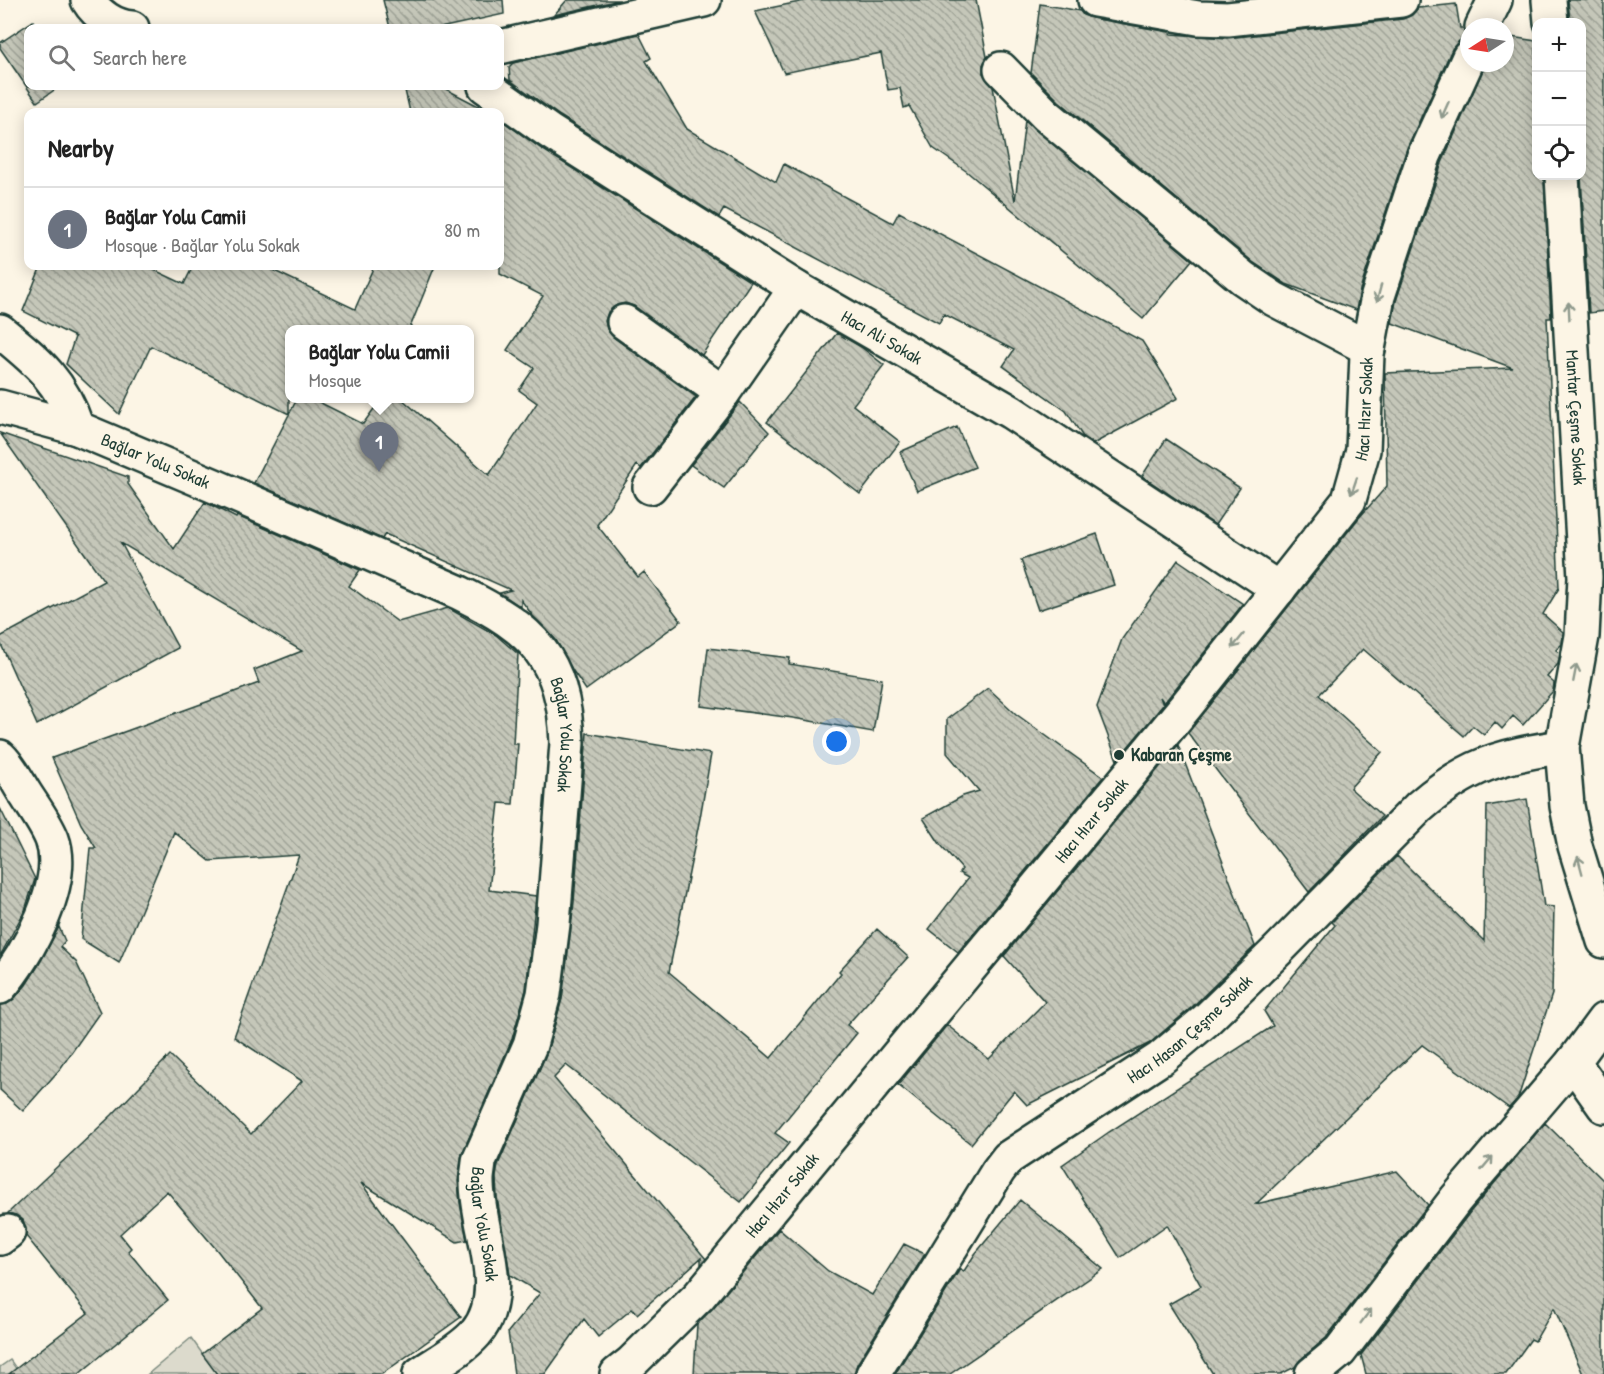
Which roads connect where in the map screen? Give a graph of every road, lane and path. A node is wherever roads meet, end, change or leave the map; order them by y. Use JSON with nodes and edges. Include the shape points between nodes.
{"nodes":[{"id":1,"x":88,"y":0,"type":"edge"},
{"id":2,"x":704,"y":0,"type":"edge"},
{"id":3,"x":1095,"y":0,"type":"edge"},
{"id":4,"x":1401,"y":0,"type":"edge"},
{"id":5,"x":1495,"y":0,"type":"edge"},
{"id":6,"x":1549,"y":0,"type":"edge"},
{"id":7,"x":1486,"y":18,"type":"edge"},
{"id":8,"x":1551,"y":18,"type":"edge"},
{"id":9,"x":119,"y":24,"type":"edge"},
{"id":10,"x":504,"y":46,"type":"edge"},
{"id":11,"x":1001,"y":69,"type":"dead end"},
{"id":12,"x":1462,"y":72,"type":"edge"},
{"id":13,"x":490,"y":90,"type":"edge"},
{"id":14,"x":1562,"y":180,"type":"edge"},
{"id":15,"x":796,"y":288,"type":"junction"},
{"id":16,"x":624,"y":322,"type":"dead end"},
{"id":17,"x":0,"y":331,"type":"edge"},
{"id":18,"x":1368,"y":348,"type":"junction"},
{"id":19,"x":723,"y":393,"type":"junction"},
{"id":20,"x":0,"y":407,"type":"edge"},
{"id":21,"x":77,"y":428,"type":"junction"},
{"id":22,"x":650,"y":487,"type":"dead end"},
{"id":23,"x":1279,"y":590,"type":"junction"},
{"id":24,"x":1562,"y":747,"type":"junction"},
{"id":25,"x":0,"y":757,"type":"edge"},
{"id":26,"x":1604,"y":941,"type":"edge"},
{"id":27,"x":0,"y":987,"type":"edge"},
{"id":28,"x":1604,"y":1020,"type":"edge"},
{"id":29,"x":1573,"y":1062,"type":"junction"},
{"id":30,"x":1604,"y":1106,"type":"edge"},
{"id":31,"x":1343,"y":1362,"type":"edge"},
{"id":32,"x":420,"y":1374,"type":"edge"},
{"id":33,"x":617,"y":1374,"type":"edge"},
{"id":34,"x":873,"y":1374,"type":"edge"},
{"id":35,"x":1312,"y":1374,"type":"edge"}],
"edges":[{"from":1,"to":9,"type":"street","via":[[99,14]]},
{"from":2,"to":10,"type":"street"},
{"from":3,"to":4,"type":"street","via":[[1186,17],[1228,19]]},
{"from":5,"to":7,"type":"street"},
{"from":6,"to":8,"type":"street"},
{"from":11,"to":18,"type":"street","via":[[1046,115],[1243,278],[1274,299]]},
{"from":12,"to":18,"type":"street","name":"Hacı Hızır Sokak","one_way":true,"via":[[1406,206],[1378,296]]},
{"from":13,"to":15,"type":"street","name":"Hacı Ali Sokak"},
{"from":24,"to":14,"type":"street","name":"Mantar Çeşme Sokak","one_way":true,"via":[[1582,636],[1585,577]]},
{"from":15,"to":19,"type":"street"},
{"from":15,"to":23,"type":"street","name":"Hacı Ali Sokak","via":[[1011,412]]},
{"from":16,"to":19,"type":"street"},
{"from":17,"to":21,"type":"street","via":[[52,378],[64,394]]},
{"from":18,"to":23,"type":"street","name":"Hacı Hızır Sokak","one_way":true,"via":[[1363,450],[1349,500]]},
{"from":19,"to":22,"type":"street"},
{"from":20,"to":21,"type":"street","name":"Bağlar Yolu Sokak"},
{"from":21,"to":32,"type":"street","name":"Bağlar Yolu Sokak","via":[[497,611],[532,640],[549,663],[560,689],[567,742],[544,994],[530,1045],[480,1161],[477,1181],[492,1296],[487,1316],[476,1332]]},
{"from":23,"to":33,"type":"street","name":"Hacı Hızır Sokak","one_way":true,"via":[[699,1296]]},
{"from":26,"to":24,"type":"street","name":"Mantar Çeşme Sokak","one_way":true,"via":[[1575,846]]},
{"from":24,"to":34,"type":"street","name":"Hacı Hasan Çeşme Sokak","via":[[1519,753],[1477,767],[1442,786],[1183,1040],[1008,1158]]},
{"from":25,"to":27,"type":"street","via":[[52,840],[56,868],[31,943]]},
{"from":28,"to":29,"type":"street"},
{"from":29,"to":30,"type":"street"},
{"from":31,"to":29,"type":"street","one_way":true,"via":[[1456,1199]]},
{"from":31,"to":35,"type":"street"}]}
